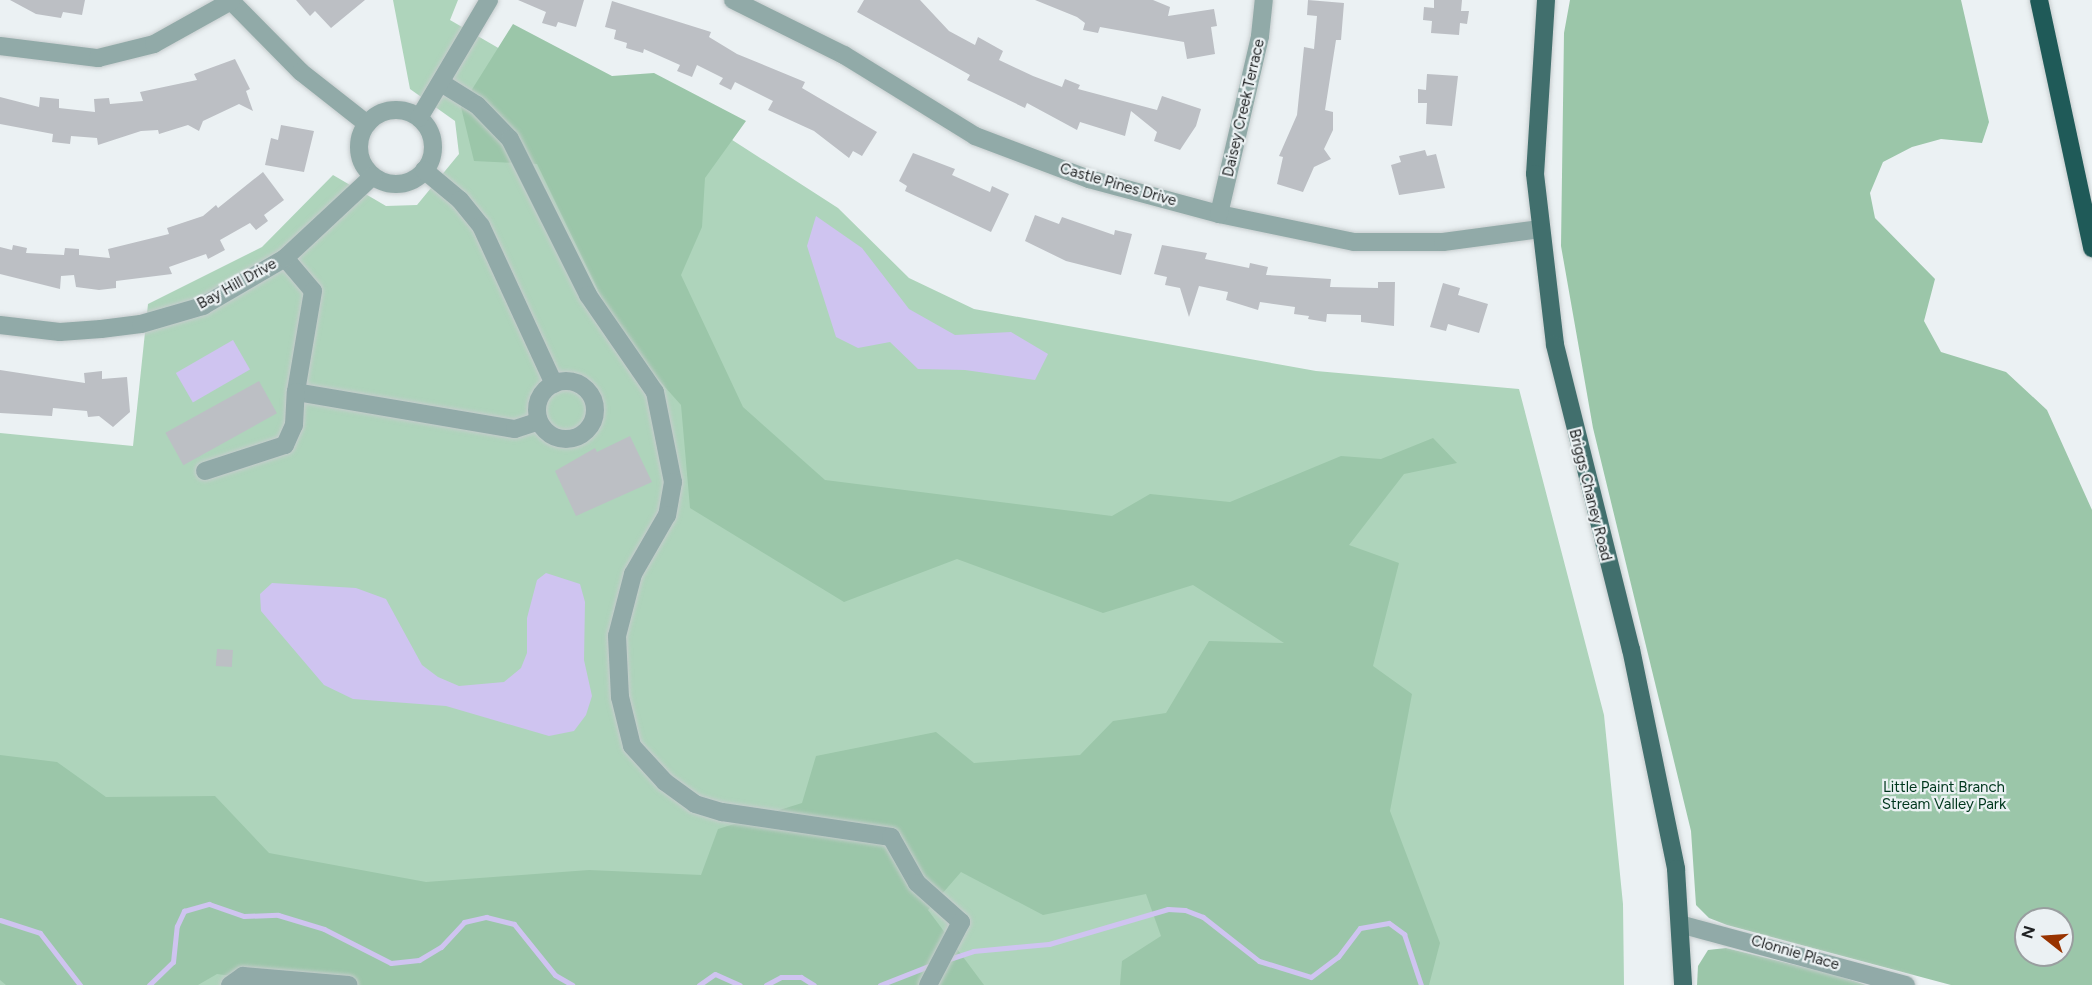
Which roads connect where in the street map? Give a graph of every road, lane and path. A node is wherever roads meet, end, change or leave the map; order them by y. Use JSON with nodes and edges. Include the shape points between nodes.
{"nodes":[{"id":1,"x":489,"y":0,"type":"edge"},
{"id":2,"x":733,"y":0,"type":"edge"},
{"id":3,"x":1264,"y":0,"type":"edge"},
{"id":4,"x":1546,"y":0,"type":"edge"},
{"id":5,"x":2039,"y":0,"type":"edge"},
{"id":6,"x":231,"y":1,"type":"edge"},
{"id":7,"x":0,"y":46,"type":"edge"},
{"id":8,"x":443,"y":84,"type":"junction"},
{"id":9,"x":419,"y":118,"type":"junction"},
{"id":10,"x":367,"y":124,"type":"junction"},
{"id":11,"x":424,"y":170,"type":"junction"},
{"id":12,"x":373,"y":176,"type":"junction"},
{"id":13,"x":1219,"y":214,"type":"junction"},
{"id":14,"x":1540,"y":229,"type":"junction"},
{"id":15,"x":2092,"y":248,"type":"edge"},
{"id":16,"x":285,"y":258,"type":"junction"},
{"id":17,"x":0,"y":325,"type":"edge"},
{"id":18,"x":554,"y":384,"type":"junction"},
{"id":19,"x":296,"y":392,"type":"junction"},
{"id":20,"x":539,"y":421,"type":"junction"},
{"id":21,"x":205,"y":471,"type":"dead end"},
{"id":22,"x":1683,"y":925,"type":"junction"},
{"id":23,"x":230,"y":985,"type":"edge"},
{"id":24,"x":348,"y":985,"type":"edge"},
{"id":25,"x":928,"y":985,"type":"edge"},
{"id":26,"x":1683,"y":985,"type":"edge"},
{"id":27,"x":1906,"y":985,"type":"edge"}],
"edges":[{"from":1,"to":8,"type":"street"},
{"from":2,"to":13,"type":"street","name":"Castle Pines Drive","via":[[844,54],[975,136],[1089,179]]},
{"from":3,"to":13,"type":"street","name":"Daisey Creek Terrace","via":[[1258,47]]},
{"from":4,"to":14,"type":"main road","name":"Briggs Chaney Road","via":[[1535,174]]},
{"from":5,"to":15,"type":"highway"},
{"from":6,"to":7,"type":"street","via":[[154,44],[98,58]]},
{"from":6,"to":10,"type":"street","via":[[301,72]]},
{"from":8,"to":9,"type":"street"},
{"from":8,"to":25,"type":"street","via":[[477,105],[510,139],[588,295],[655,392],[673,483],[667,515],[633,574],[617,636],[620,698],[632,746],[664,782],[695,804],[722,812],[891,837],[917,883],[961,922]]},
{"from":9,"to":10,"type":"street","via":[[397,110]]},
{"from":9,"to":11,"type":"street","via":[[432,149]]},
{"from":10,"to":12,"type":"street","via":[[359,145]]},
{"from":11,"to":12,"type":"street","via":[[394,184]]},
{"from":11,"to":18,"type":"street","via":[[460,200],[481,226]]},
{"from":12,"to":16,"type":"street","name":"Bay Hill Drive"},
{"from":13,"to":14,"type":"street","name":"Castle Pines Drive","via":[[1354,242],[1443,242]]},
{"from":14,"to":22,"type":"main road","name":"Briggs Chaney Road","via":[[1559,371],[1631,650],[1676,869]]},
{"from":16,"to":17,"type":"street","name":"Bay Hill Drive","via":[[202,306],[152,321],[60,332]]},
{"from":16,"to":19,"type":"street","via":[[312,291]]},
{"from":18,"to":20,"type":"street","via":[[538,404]]},
{"from":18,"to":20,"type":"street","via":[[573,382],[589,393],[593,421],[580,436],[561,439]]},
{"from":19,"to":20,"type":"street","via":[[515,429]]},
{"from":19,"to":21,"type":"street","via":[[294,425],[285,445]]},
{"from":22,"to":26,"type":"main road","name":"Briggs Chaney Road"},
{"from":22,"to":27,"type":"street","name":"Clonnie Place"},
{"from":23,"to":24,"type":"street","via":[[243,976]]}]}
